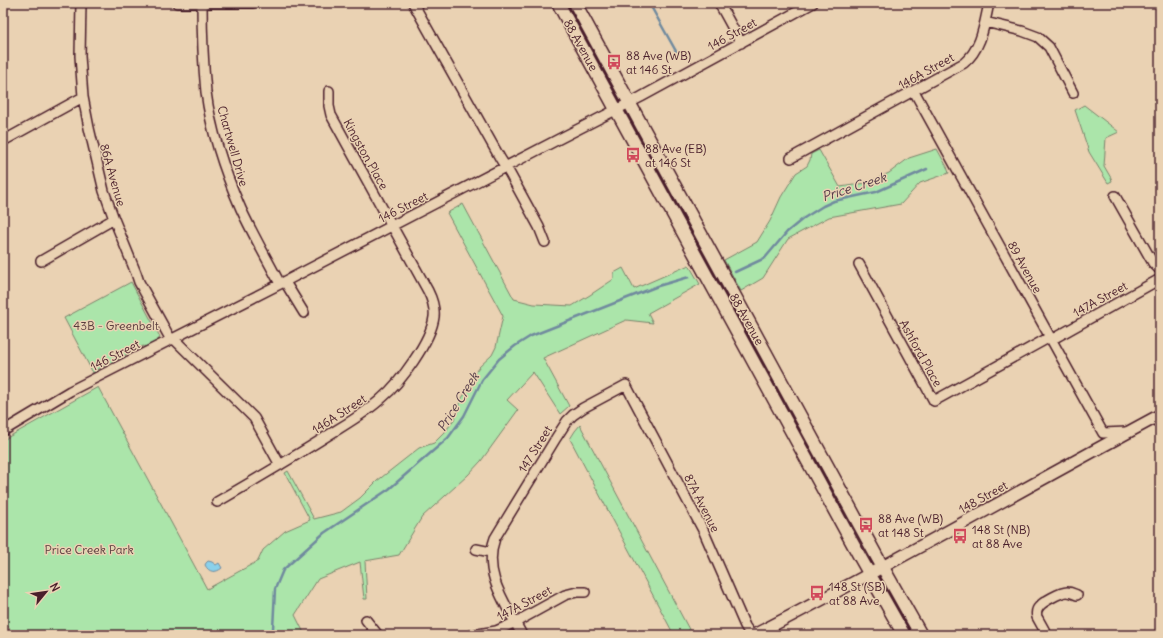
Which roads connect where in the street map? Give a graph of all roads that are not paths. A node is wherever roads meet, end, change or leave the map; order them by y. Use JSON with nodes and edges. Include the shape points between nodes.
{"nodes":[{"id":1,"x":81,"y":3,"type":"edge"},
{"id":2,"x":177,"y":3,"type":"edge"},
{"id":3,"x":202,"y":3,"type":"edge"},
{"id":4,"x":254,"y":3,"type":"edge"},
{"id":5,"x":413,"y":3,"type":"edge"},
{"id":6,"x":558,"y":3,"type":"edge"},
{"id":7,"x":575,"y":3,"type":"edge"},
{"id":8,"x":719,"y":3,"type":"edge"},
{"id":9,"x":813,"y":3,"type":"edge"},
{"id":10,"x":989,"y":3,"type":"edge"},
{"id":11,"x":985,"y":22,"type":"junction"},
{"id":12,"x":741,"y":43,"type":"junction"},
{"id":13,"x":329,"y":91,"type":"dead end"},
{"id":14,"x":914,"y":91,"type":"junction"},
{"id":15,"x":1073,"y":93,"type":"dead end"},
{"id":16,"x":83,"y":97,"type":"junction"},
{"id":17,"x":629,"y":103,"type":"junction"},
{"id":18,"x":617,"y":109,"type":"junction"},
{"id":19,"x":3,"y":141,"type":"edge"},
{"id":20,"x":791,"y":158,"type":"dead end"},
{"id":21,"x":506,"y":167,"type":"junction"},
{"id":22,"x":1115,"y":196,"type":"dead end"},
{"id":23,"x":114,"y":219,"type":"junction"},
{"id":24,"x":392,"y":226,"type":"junction"},
{"id":25,"x":545,"y":242,"type":"dead end"},
{"id":26,"x":41,"y":261,"type":"dead end"},
{"id":27,"x":859,"y":264,"type":"dead end"},
{"id":28,"x":1160,"y":270,"type":"edge"},
{"id":29,"x":1160,"y":279,"type":"edge"},
{"id":30,"x":283,"y":283,"type":"junction"},
{"id":31,"x":434,"y":310,"type":"joint"},
{"id":32,"x":304,"y":313,"type":"dead end"},
{"id":33,"x":1050,"y":338,"type":"junction"},
{"id":34,"x":173,"y":340,"type":"junction"},
{"id":35,"x":626,"y":385,"type":"joint"},
{"id":36,"x":1160,"y":414,"type":"edge"},
{"id":37,"x":3,"y":431,"type":"edge"},
{"id":38,"x":1127,"y":432,"type":"junction"},
{"id":39,"x":280,"y":465,"type":"junction"},
{"id":40,"x":217,"y":502,"type":"dead end"},
{"id":41,"x":476,"y":548,"type":"dead end"},
{"id":42,"x":491,"y":552,"type":"junction"},
{"id":43,"x":882,"y":567,"type":"junction"},
{"id":44,"x":869,"y":574,"type":"junction"},
{"id":45,"x":585,"y":592,"type":"dead end"},
{"id":46,"x":1077,"y":595,"type":"dead end"},
{"id":47,"x":366,"y":620,"type":"dead end"},
{"id":48,"x":516,"y":622,"type":"junction"},
{"id":49,"x":378,"y":635,"type":"edge"},
{"id":50,"x":472,"y":635,"type":"edge"},
{"id":51,"x":522,"y":635,"type":"edge"},
{"id":52,"x":751,"y":635,"type":"edge"},
{"id":53,"x":754,"y":635,"type":"edge"},
{"id":54,"x":904,"y":635,"type":"edge"},
{"id":55,"x":921,"y":635,"type":"edge"},
{"id":56,"x":1047,"y":635,"type":"edge"}],
"edges":[{"from":1,"to":16,"type":"street","name":"86A Avenue"},
{"from":2,"to":3,"type":"street"},
{"from":3,"to":4,"type":"street"},
{"from":3,"to":30,"type":"street","name":"Chartwell Drive","via":[[206,85],[216,140],[230,182],[252,232]]},
{"from":5,"to":21,"type":"street"},
{"from":6,"to":18,"type":"main road","name":"88 Avenue"},
{"from":7,"to":17,"type":"main road","name":"88 Avenue"},
{"from":8,"to":12,"type":"street"},
{"from":9,"to":12,"type":"street","name":"146 Street"},
{"from":10,"to":11,"type":"street","name":"146A Street"},
{"from":11,"to":14,"type":"street","name":"146A Street","via":[[977,48],[968,61]]},
{"from":11,"to":15,"type":"street","via":[[1038,37],[1049,47]]},
{"from":12,"to":17,"type":"street","name":"146 Street"},
{"from":13,"to":24,"type":"street","name":"Kingston Place","via":[[328,106],[331,115]]},
{"from":14,"to":20,"type":"street","name":"146A Street"},
{"from":14,"to":33,"type":"street","name":"89 Avenue"},
{"from":16,"to":19,"type":"street"},
{"from":16,"to":23,"type":"street","name":"86A Avenue","via":[[100,176]]},
{"from":17,"to":18,"type":"street","name":"146 Street"},
{"from":17,"to":43,"type":"main road","name":"88 Avenue"},
{"from":18,"to":21,"type":"street","name":"146 Street"},
{"from":18,"to":44,"type":"main road","name":"88 Avenue"},
{"from":21,"to":24,"type":"street","name":"146 Street"},
{"from":21,"to":25,"type":"street"},
{"from":22,"to":28,"type":"street","via":[[1153,263]]},
{"from":23,"to":26,"type":"street"},
{"from":23,"to":34,"type":"street","name":"86A Avenue","via":[[139,282]]},
{"from":24,"to":30,"type":"street","name":"146 Street"},
{"from":24,"to":31,"type":"street","name":"Kingston Place","via":[[431,297]]},
{"from":27,"to":33,"type":"street","name":"Ashford Place","via":[[934,401]]},
{"from":29,"to":33,"type":"street","name":"147A Street"},
{"from":30,"to":32,"type":"street","name":"Chartwell Drive"},
{"from":30,"to":34,"type":"street","name":"146 Street"},
{"from":31,"to":39,"type":"street","name":"146A Street","via":[[429,335],[392,390],[376,404]]},
{"from":33,"to":38,"type":"street","name":"89 Avenue","via":[[1102,433]]},
{"from":34,"to":37,"type":"street","name":"146 Street","via":[[70,391]]},
{"from":34,"to":39,"type":"street","name":"86A Avenue","via":[[254,418]]},
{"from":35,"to":42,"type":"street","name":"147 Street","via":[[577,412],[564,424],[495,538]]},
{"from":35,"to":52,"type":"street","name":"87A Avenue","via":[[696,514]]},
{"from":36,"to":38,"type":"street","name":"148 Street"},
{"from":38,"to":43,"type":"street","name":"148 Street"},
{"from":39,"to":40,"type":"street","name":"146A Street"},
{"from":41,"to":42,"type":"street"},
{"from":42,"to":48,"type":"street","via":[[494,580]]},
{"from":43,"to":44,"type":"street","name":"148 Street"},
{"from":43,"to":55,"type":"main road","name":"88 Avenue"},
{"from":44,"to":53,"type":"street","name":"148 Street"},
{"from":44,"to":54,"type":"main road","name":"88 Avenue"},
{"from":45,"to":48,"type":"street","name":"147A Street","via":[[566,595]]},
{"from":46,"to":56,"type":"street","via":[[1063,592],[1038,607],[1037,616]]},
{"from":47,"to":49,"type":"street"},
{"from":48,"to":50,"type":"street","name":"147A Street","via":[[496,631]]},
{"from":48,"to":51,"type":"street"}]}
